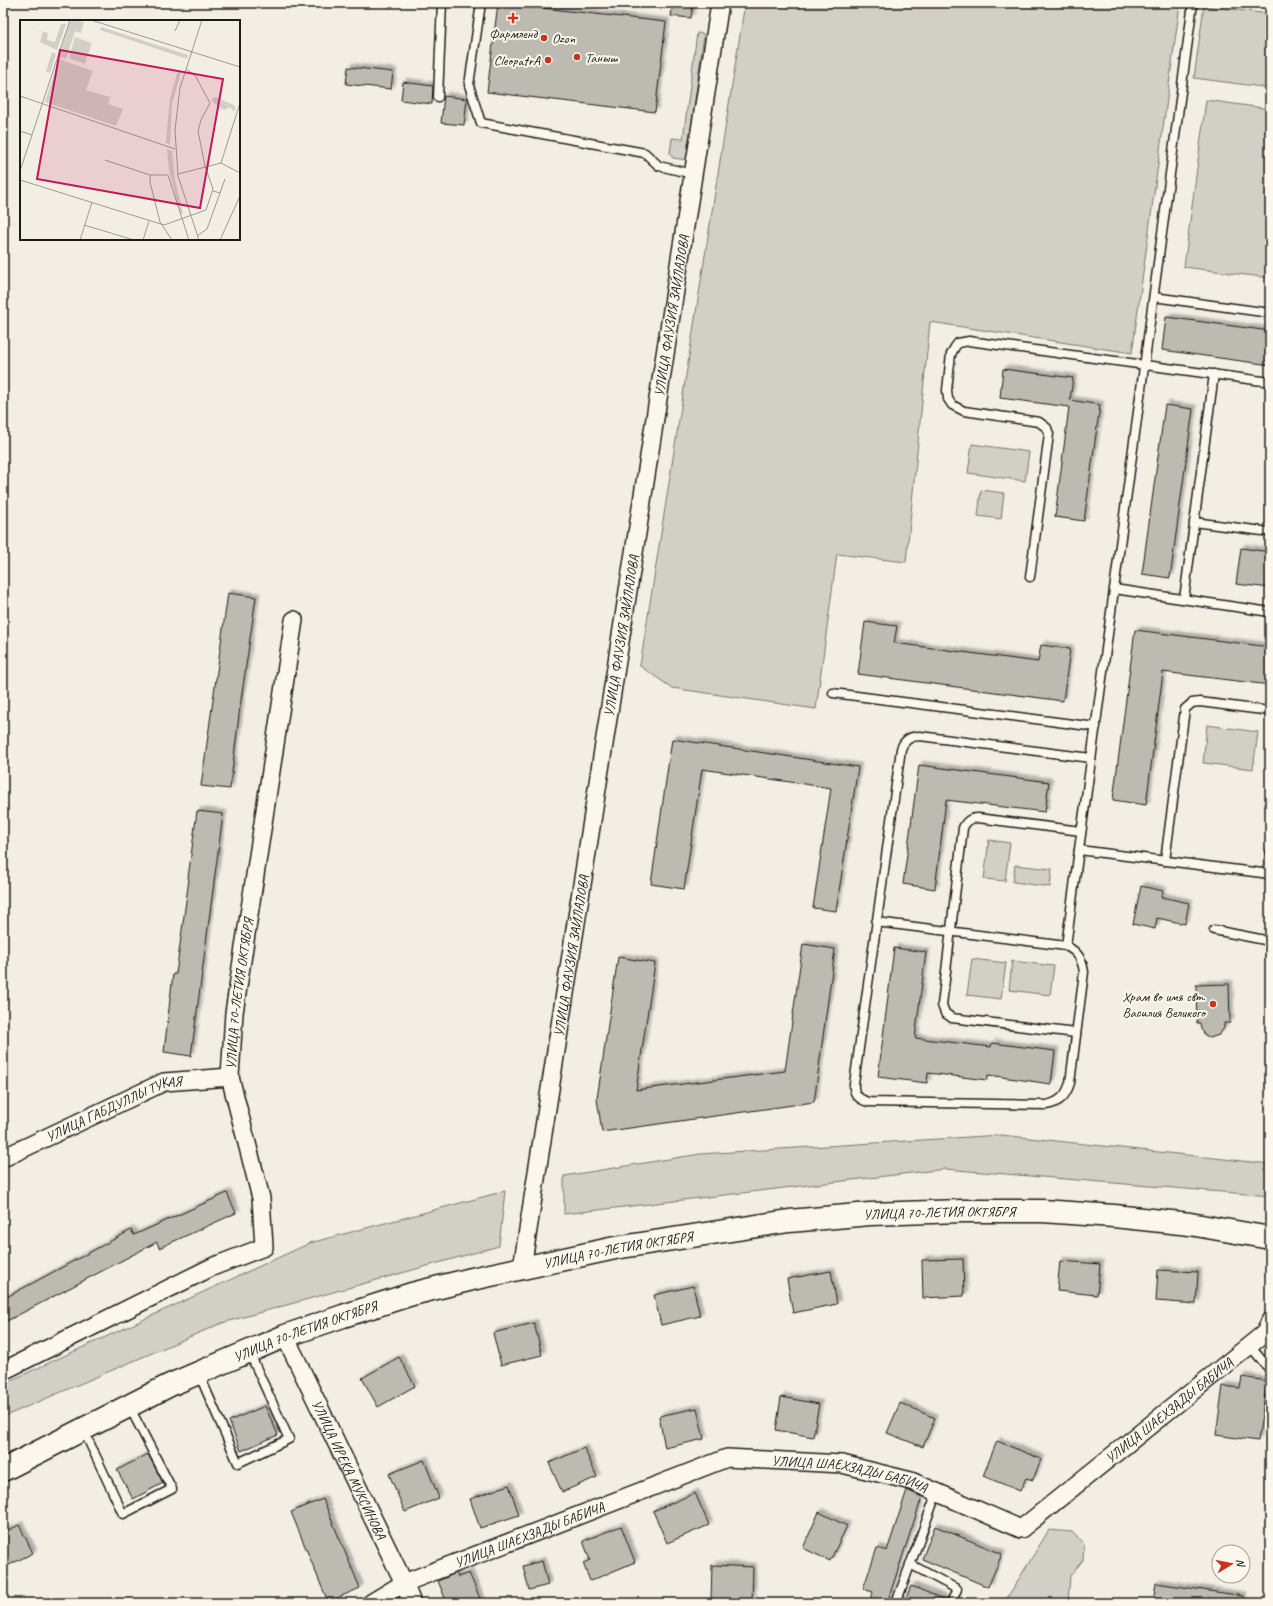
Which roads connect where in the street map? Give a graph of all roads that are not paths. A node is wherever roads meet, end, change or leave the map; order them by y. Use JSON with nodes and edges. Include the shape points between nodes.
{"nodes":[{"id":1,"x":442,"y":3,"type":"edge"},
{"id":2,"x":481,"y":3,"type":"edge"},
{"id":3,"x":720,"y":3,"type":"edge"},
{"id":4,"x":1193,"y":3,"type":"edge"},
{"id":5,"x":438,"y":97,"type":"dead end"},
{"id":6,"x":693,"y":174,"type":"junction"},
{"id":7,"x":1154,"y":297,"type":"junction"},
{"id":8,"x":1270,"y":312,"type":"edge"},
{"id":9,"x":1144,"y":364,"type":"junction"},
{"id":10,"x":1214,"y":374,"type":"junction"},
{"id":11,"x":1270,"y":382,"type":"edge"},
{"id":12,"x":1194,"y":522,"type":"junction"},
{"id":13,"x":1270,"y":532,"type":"edge"},
{"id":14,"x":1030,"y":577,"type":"dead end"},
{"id":15,"x":1114,"y":589,"type":"junction"},
{"id":16,"x":1184,"y":599,"type":"junction"},
{"id":17,"x":1270,"y":612,"type":"edge"},
{"id":18,"x":294,"y":620,"type":"dead end"},
{"id":19,"x":833,"y":693,"type":"dead end"},
{"id":20,"x":1270,"y":711,"type":"edge"},
{"id":21,"x":1096,"y":727,"type":"junction"},
{"id":22,"x":1091,"y":758,"type":"junction"},
{"id":23,"x":1082,"y":831,"type":"junction"},
{"id":24,"x":1079,"y":850,"type":"junction"},
{"id":25,"x":1270,"y":853,"type":"edge"},
{"id":26,"x":1165,"y":861,"type":"junction"},
{"id":27,"x":1269,"y":874,"type":"edge"},
{"id":28,"x":876,"y":922,"type":"junction"},
{"id":29,"x":1214,"y":930,"type":"dead end"},
{"id":30,"x":950,"y":931,"type":"junction"},
{"id":31,"x":1270,"y":940,"type":"edge"},
{"id":32,"x":1066,"y":946,"type":"junction"},
{"id":33,"x":1076,"y":1033,"type":"junction"},
{"id":34,"x":230,"y":1077,"type":"junction"},
{"id":35,"x":3,"y":1158,"type":"edge"},
{"id":36,"x":1270,"y":1238,"type":"edge"},
{"id":37,"x":522,"y":1268,"type":"junction"},
{"id":38,"x":1270,"y":1320,"type":"edge"},
{"id":39,"x":285,"y":1336,"type":"junction"},
{"id":40,"x":1250,"y":1346,"type":"junction"},
{"id":41,"x":249,"y":1351,"type":"junction"},
{"id":42,"x":1270,"y":1370,"type":"edge"},
{"id":43,"x":3,"y":1371,"type":"edge"},
{"id":44,"x":198,"y":1373,"type":"junction"},
{"id":45,"x":129,"y":1406,"type":"junction"},
{"id":46,"x":83,"y":1428,"type":"junction"},
{"id":47,"x":3,"y":1470,"type":"edge"},
{"id":48,"x":937,"y":1492,"type":"junction"},
{"id":49,"x":910,"y":1564,"type":"junction"},
{"id":50,"x":404,"y":1583,"type":"junction"},
{"id":51,"x":371,"y":1603,"type":"edge"},
{"id":52,"x":412,"y":1603,"type":"edge"},
{"id":53,"x":896,"y":1603,"type":"edge"},
{"id":54,"x":951,"y":1603,"type":"edge"}],
"edges":[{"from":1,"to":5,"type":"lane"},
{"from":2,"to":6,"type":"lane","via":[[468,85],[481,123],[645,153],[658,166]]},
{"from":3,"to":6,"type":"street","name":"УЛИЦА ФАУЗИЯ ЗАЙЛАЛОВА"},
{"from":4,"to":7,"type":"lane"},
{"from":6,"to":37,"type":"street","name":"УЛИЦА ФАУЗИЯ ЗАЙЛАЛОВА"},
{"from":7,"to":8,"type":"lane"},
{"from":7,"to":9,"type":"lane"},
{"from":9,"to":10,"type":"lane"},
{"from":9,"to":14,"type":"lane","via":[[969,341],[962,341],[951,354],[947,390],[952,405],[964,411],[1039,422],[1047,428],[1049,434]]},
{"from":9,"to":15,"type":"lane"},
{"from":10,"to":11,"type":"lane"},
{"from":10,"to":12,"type":"lane"},
{"from":12,"to":13,"type":"lane"},
{"from":12,"to":16,"type":"lane"},
{"from":15,"to":16,"type":"lane"},
{"from":15,"to":21,"type":"lane"},
{"from":16,"to":17,"type":"lane"},
{"from":18,"to":34,"type":"street","name":"УЛИЦА 70-ЛЕТИЯ ОКТЯБРЯ","via":[[234,1013]]},
{"from":19,"to":21,"type":"lane"},
{"from":20,"to":26,"type":"lane","via":[[1200,702],[1192,703],[1185,710]]},
{"from":21,"to":22,"type":"lane"},
{"from":22,"to":23,"type":"lane"},
{"from":22,"to":28,"type":"lane","via":[[920,736],[906,740],[901,749]]},
{"from":23,"to":24,"type":"lane"},
{"from":23,"to":30,"type":"lane","via":[[978,818],[968,821],[963,828]]},
{"from":24,"to":26,"type":"lane"},
{"from":24,"to":32,"type":"lane"},
{"from":25,"to":27,"type":"lane"},
{"from":26,"to":27,"type":"lane"},
{"from":28,"to":30,"type":"lane"},
{"from":28,"to":33,"type":"lane","via":[[854,1084],[855,1093],[862,1100],[1031,1105],[1055,1103],[1066,1094],[1070,1083]]},
{"from":29,"to":31,"type":"lane"},
{"from":30,"to":32,"type":"lane"},
{"from":30,"to":33,"type":"lane","via":[[942,1005],[949,1016]]},
{"from":32,"to":33,"type":"lane","via":[[1073,949],[1083,962]]},
{"from":34,"to":35,"type":"street","name":"УЛИЦА ГАБДУЛЛЫ ТУКАЯ","via":[[164,1082]]},
{"from":34,"to":43,"type":"street","name":"УЛИЦА 70-ЛЕТИЯ ОКТЯБРЯ","via":[[261,1198],[264,1247],[212,1267]]},
{"from":36,"to":37,"type":"main road","name":"УЛИЦА 70-ЛЕТИЯ ОКТЯБРЯ","via":[[1190,1224],[1042,1211],[870,1214],[789,1221],[698,1234]]},
{"from":37,"to":39,"type":"main road","name":"УЛИЦА 70-ЛЕТИЯ ОКТЯБРЯ","via":[[412,1294]]},
{"from":38,"to":40,"type":"street","name":"УЛИЦА ШАЕХЗАДЫ БАБИЧА","via":[[1265,1333]]},
{"from":39,"to":41,"type":"main road","name":"УЛИЦА 70-ЛЕТИЯ ОКТЯБРЯ"},
{"from":39,"to":50,"type":"street","name":"УЛИЦА ИРЕКА МУКСИНОВА"},
{"from":40,"to":42,"type":"lane"},
{"from":40,"to":48,"type":"street","name":"УЛИЦА ШАЕХЗАДЫ БАБИЧА","via":[[1021,1529]]},
{"from":41,"to":44,"type":"main road","name":"УЛИЦА 70-ЛЕТИЯ ОКТЯБРЯ"},
{"from":41,"to":44,"type":"lane","via":[[289,1439],[238,1463]]},
{"from":44,"to":45,"type":"main road","name":"УЛИЦА 70-ЛЕТИЯ ОКТЯБРЯ"},
{"from":45,"to":46,"type":"main road","name":"УЛИЦА 70-ЛЕТИЯ ОКТЯБРЯ"},
{"from":45,"to":46,"type":"lane","via":[[172,1489],[123,1514]]},
{"from":46,"to":47,"type":"main road","name":"УЛИЦА 70-ЛЕТИЯ ОКТЯБРЯ"},
{"from":48,"to":49,"type":"lane"},
{"from":48,"to":50,"type":"street","name":"УЛИЦА ШАЕХЗАДЫ БАБИЧА","via":[[911,1481],[842,1464],[727,1458]]},
{"from":49,"to":53,"type":"lane"},
{"from":49,"to":54,"type":"lane","via":[[957,1589]]},
{"from":50,"to":51,"type":"street","name":"УЛИЦА ШАЕХЗАДЫ БАБИЧА"},
{"from":50,"to":52,"type":"street","name":"УЛИЦА ИРЕКА МУКСИНОВА"}]}
